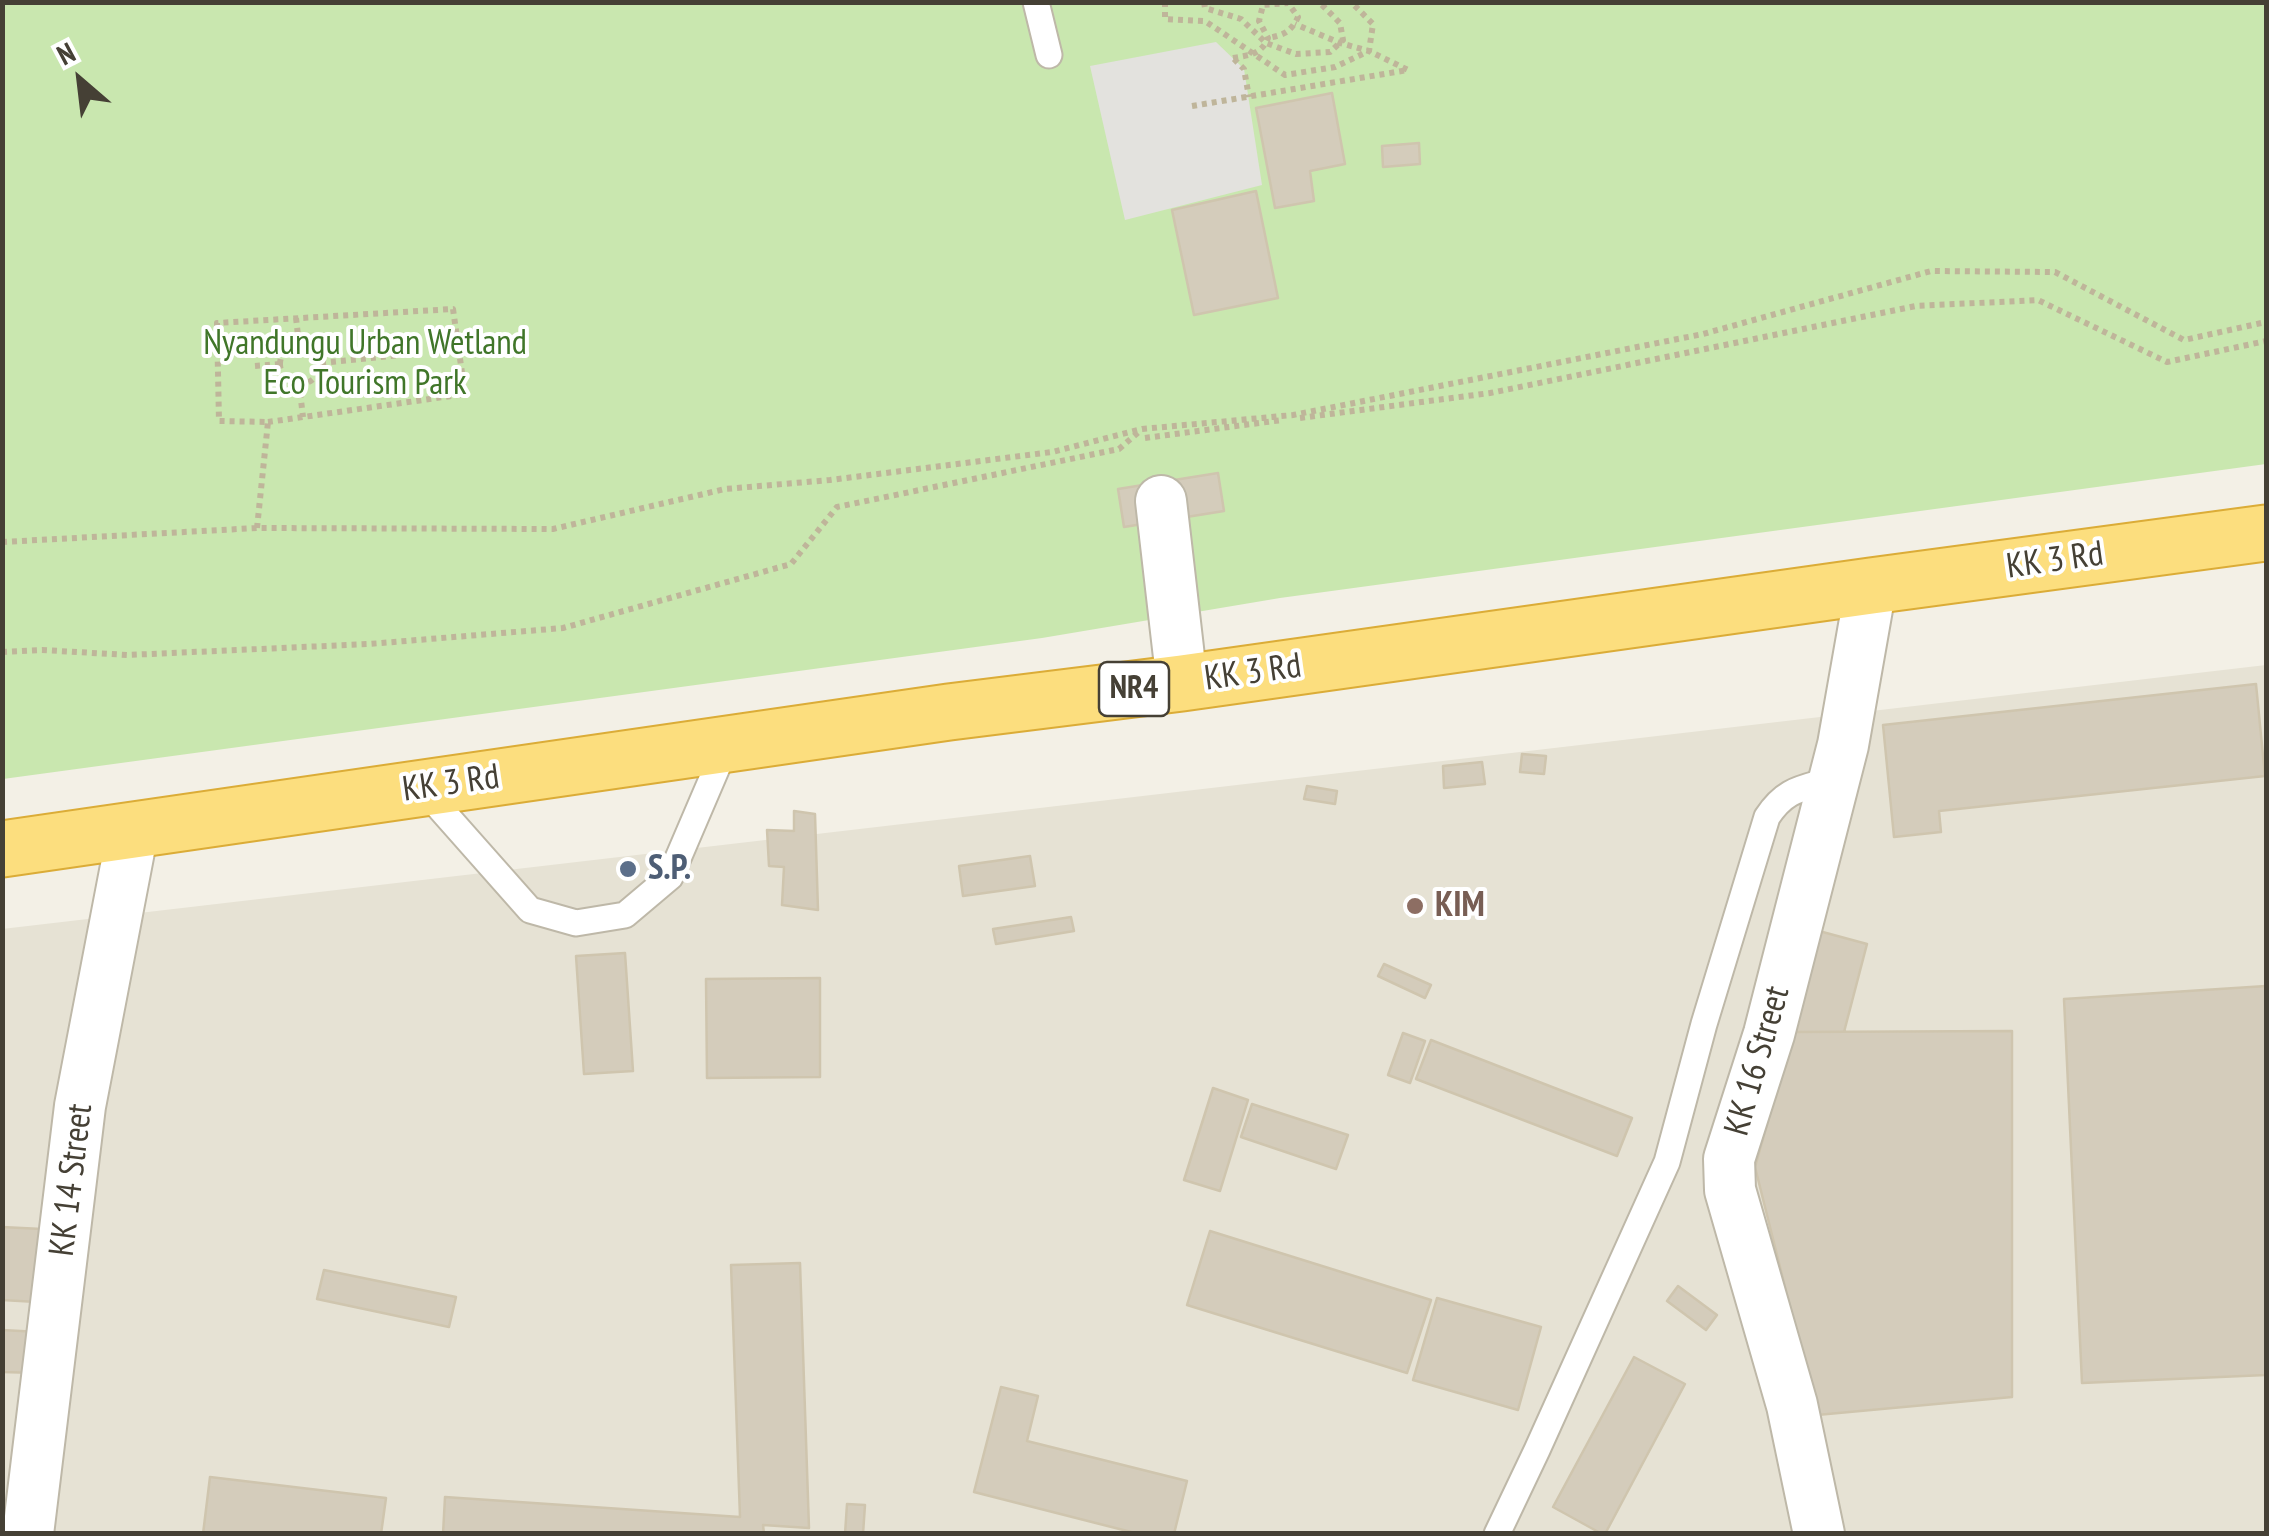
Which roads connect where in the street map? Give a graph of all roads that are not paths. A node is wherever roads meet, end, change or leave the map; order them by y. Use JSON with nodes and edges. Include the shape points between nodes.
{"nodes":[{"id":1,"x":1036,"y":2,"type":"edge"},
{"id":2,"x":1049,"y":55,"type":"dead end"},
{"id":3,"x":1161,"y":501,"type":"dead end"},
{"id":4,"x":2266,"y":533,"type":"edge"},
{"id":5,"x":1871,"y":586,"type":"junction"},
{"id":6,"x":1182,"y":683,"type":"junction"},
{"id":7,"x":727,"y":744,"type":"junction"},
{"id":8,"x":1834,"y":779,"type":"junction"},
{"id":9,"x":422,"y":788,"type":"junction"},
{"id":10,"x":134,"y":830,"type":"junction"},
{"id":11,"x":2,"y":849,"type":"edge"},
{"id":12,"x":28,"y":1534,"type":"edge"},
{"id":13,"x":1497,"y":1534,"type":"edge"},
{"id":14,"x":1819,"y":1534,"type":"edge"}],
"edges":[{"from":1,"to":2,"type":"lane"},
{"from":3,"to":6,"type":"street"},
{"from":4,"to":5,"type":"highway","name":"KK 3 Rd","number":"NR4"},
{"from":5,"to":6,"type":"highway","name":"KK 3 Rd","number":"NR4"},
{"from":5,"to":8,"type":"street","name":"KK 16 Street"},
{"from":6,"to":7,"type":"highway","name":"KK 3 Rd","number":"NR4"},
{"from":7,"to":9,"type":"highway","name":"KK 3 Rd","number":"NR4"},
{"from":7,"to":9,"type":"lane","via":[[670,877],[626,915],[576,923],[530,910]]},
{"from":8,"to":13,"type":"lane","via":[[1791,792],[1767,818],[1667,1162]]},
{"from":8,"to":14,"type":"street","name":"KK 16 Street","via":[[1769,1034],[1729,1158],[1730,1190],[1792,1405]]},
{"from":9,"to":10,"type":"highway","name":"KK 3 Rd","number":"NR4"},
{"from":10,"to":11,"type":"highway","name":"KK 3 Rd","number":"NR4"},
{"from":10,"to":12,"type":"street","name":"KK 14 Street","via":[[80,1106]]}]}
